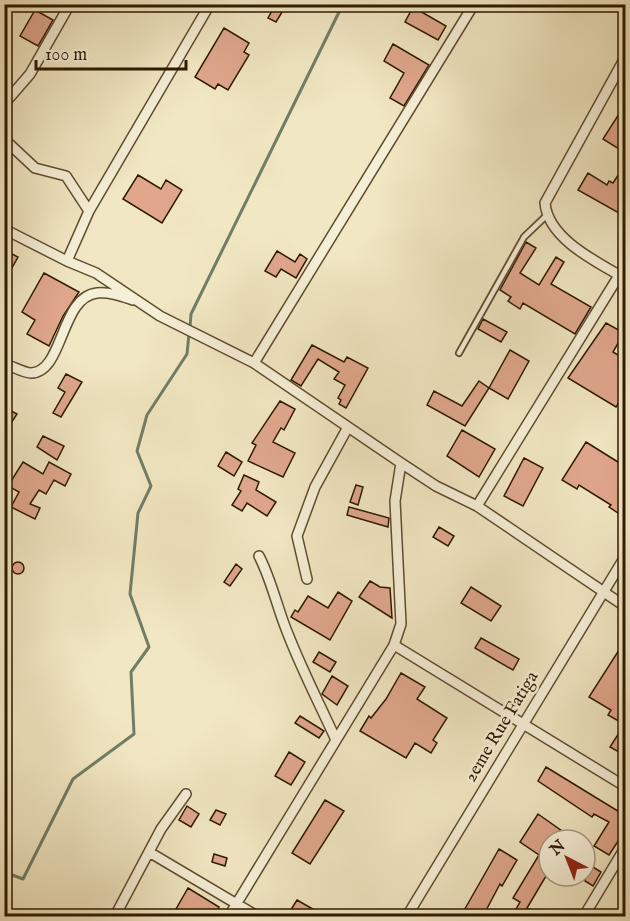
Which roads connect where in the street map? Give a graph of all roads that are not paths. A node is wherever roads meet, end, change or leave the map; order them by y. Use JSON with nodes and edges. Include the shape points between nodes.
{"nodes":[{"id":1,"x":70,"y":4,"type":"edge"},
{"id":2,"x":210,"y":4,"type":"edge"},
{"id":3,"x":474,"y":4,"type":"edge"},
{"id":4,"x":626,"y":56,"type":"edge"},
{"id":5,"x":4,"y":105,"type":"edge"},
{"id":6,"x":4,"y":139,"type":"edge"},
{"id":7,"x":89,"y":211,"type":"junction"},
{"id":8,"x":546,"y":216,"type":"junction"},
{"id":9,"x":4,"y":229,"type":"edge"},
{"id":10,"x":67,"y":261,"type":"junction"},
{"id":11,"x":626,"y":264,"type":"edge"},
{"id":12,"x":622,"y":277,"type":"edge"},
{"id":13,"x":145,"y":304,"type":"junction"},
{"id":14,"x":459,"y":353,"type":"dead end"},
{"id":15,"x":254,"y":363,"type":"junction"},
{"id":16,"x":4,"y":364,"type":"edge"},
{"id":17,"x":348,"y":427,"type":"junction"},
{"id":18,"x":401,"y":463,"type":"junction"},
{"id":19,"x":477,"y":506,"type":"junction"},
{"id":20,"x":626,"y":555,"type":"edge"},
{"id":21,"x":259,"y":556,"type":"dead end"},
{"id":22,"x":307,"y":579,"type":"dead end"},
{"id":23,"x":603,"y":592,"type":"junction"},
{"id":24,"x":626,"y":607,"type":"edge"},
{"id":25,"x":393,"y":645,"type":"junction"},
{"id":26,"x":523,"y":724,"type":"junction"},
{"id":27,"x":336,"y":740,"type":"junction"},
{"id":28,"x":626,"y":787,"type":"edge"},
{"id":29,"x":186,"y":794,"type":"dead end"},
{"id":30,"x":626,"y":846,"type":"edge"},
{"id":31,"x":149,"y":852,"type":"junction"},
{"id":32,"x":237,"y":904,"type":"junction"},
{"id":33,"x":4,"y":908,"type":"edge"},
{"id":34,"x":12,"y":916,"type":"edge"},
{"id":35,"x":115,"y":916,"type":"edge"},
{"id":36,"x":229,"y":916,"type":"edge"},
{"id":37,"x":257,"y":916,"type":"edge"},
{"id":38,"x":407,"y":916,"type":"edge"},
{"id":39,"x":584,"y":916,"type":"edge"}],
"edges":[{"from":1,"to":5,"type":"street","via":[[30,74]]},
{"from":2,"to":7,"type":"street"},
{"from":3,"to":15,"type":"street"},
{"from":4,"to":8,"type":"street","via":[[548,196]]},
{"from":6,"to":7,"type":"street","via":[[35,168],[66,176]]},
{"from":7,"to":10,"type":"street"},
{"from":8,"to":12,"type":"street","via":[[563,237]]},
{"from":8,"to":14,"type":"lane","via":[[524,237]]},
{"from":9,"to":10,"type":"street"},
{"from":10,"to":13,"type":"street","via":[[96,273]]},
{"from":11,"to":12,"type":"street"},
{"from":12,"to":19,"type":"street"},
{"from":13,"to":15,"type":"street"},
{"from":13,"to":16,"type":"street","via":[[111,293],[94,293],[76,307],[40,371],[30,373]]},
{"from":15,"to":17,"type":"street"},
{"from":17,"to":18,"type":"street"},
{"from":17,"to":22,"type":"street","via":[[315,487],[297,536]]},
{"from":18,"to":19,"type":"street"},
{"from":18,"to":25,"type":"street","via":[[395,501],[401,624]]},
{"from":19,"to":23,"type":"street"},
{"from":20,"to":23,"type":"street","name":"2eme Rue Fatiga"},
{"from":21,"to":27,"type":"street","via":[[297,657]]},
{"from":23,"to":24,"type":"street"},
{"from":23,"to":26,"type":"street","name":"2eme Rue Fatiga"},
{"from":25,"to":26,"type":"street"},
{"from":25,"to":27,"type":"street"},
{"from":26,"to":28,"type":"street"},
{"from":26,"to":38,"type":"street","name":"2eme Rue Fatiga"},
{"from":27,"to":32,"type":"street"},
{"from":29,"to":31,"type":"street"},
{"from":30,"to":39,"type":"street"},
{"from":31,"to":32,"type":"street"},
{"from":31,"to":35,"type":"street"},
{"from":32,"to":36,"type":"street"},
{"from":32,"to":37,"type":"street"},
{"from":33,"to":34,"type":"street"}]}
